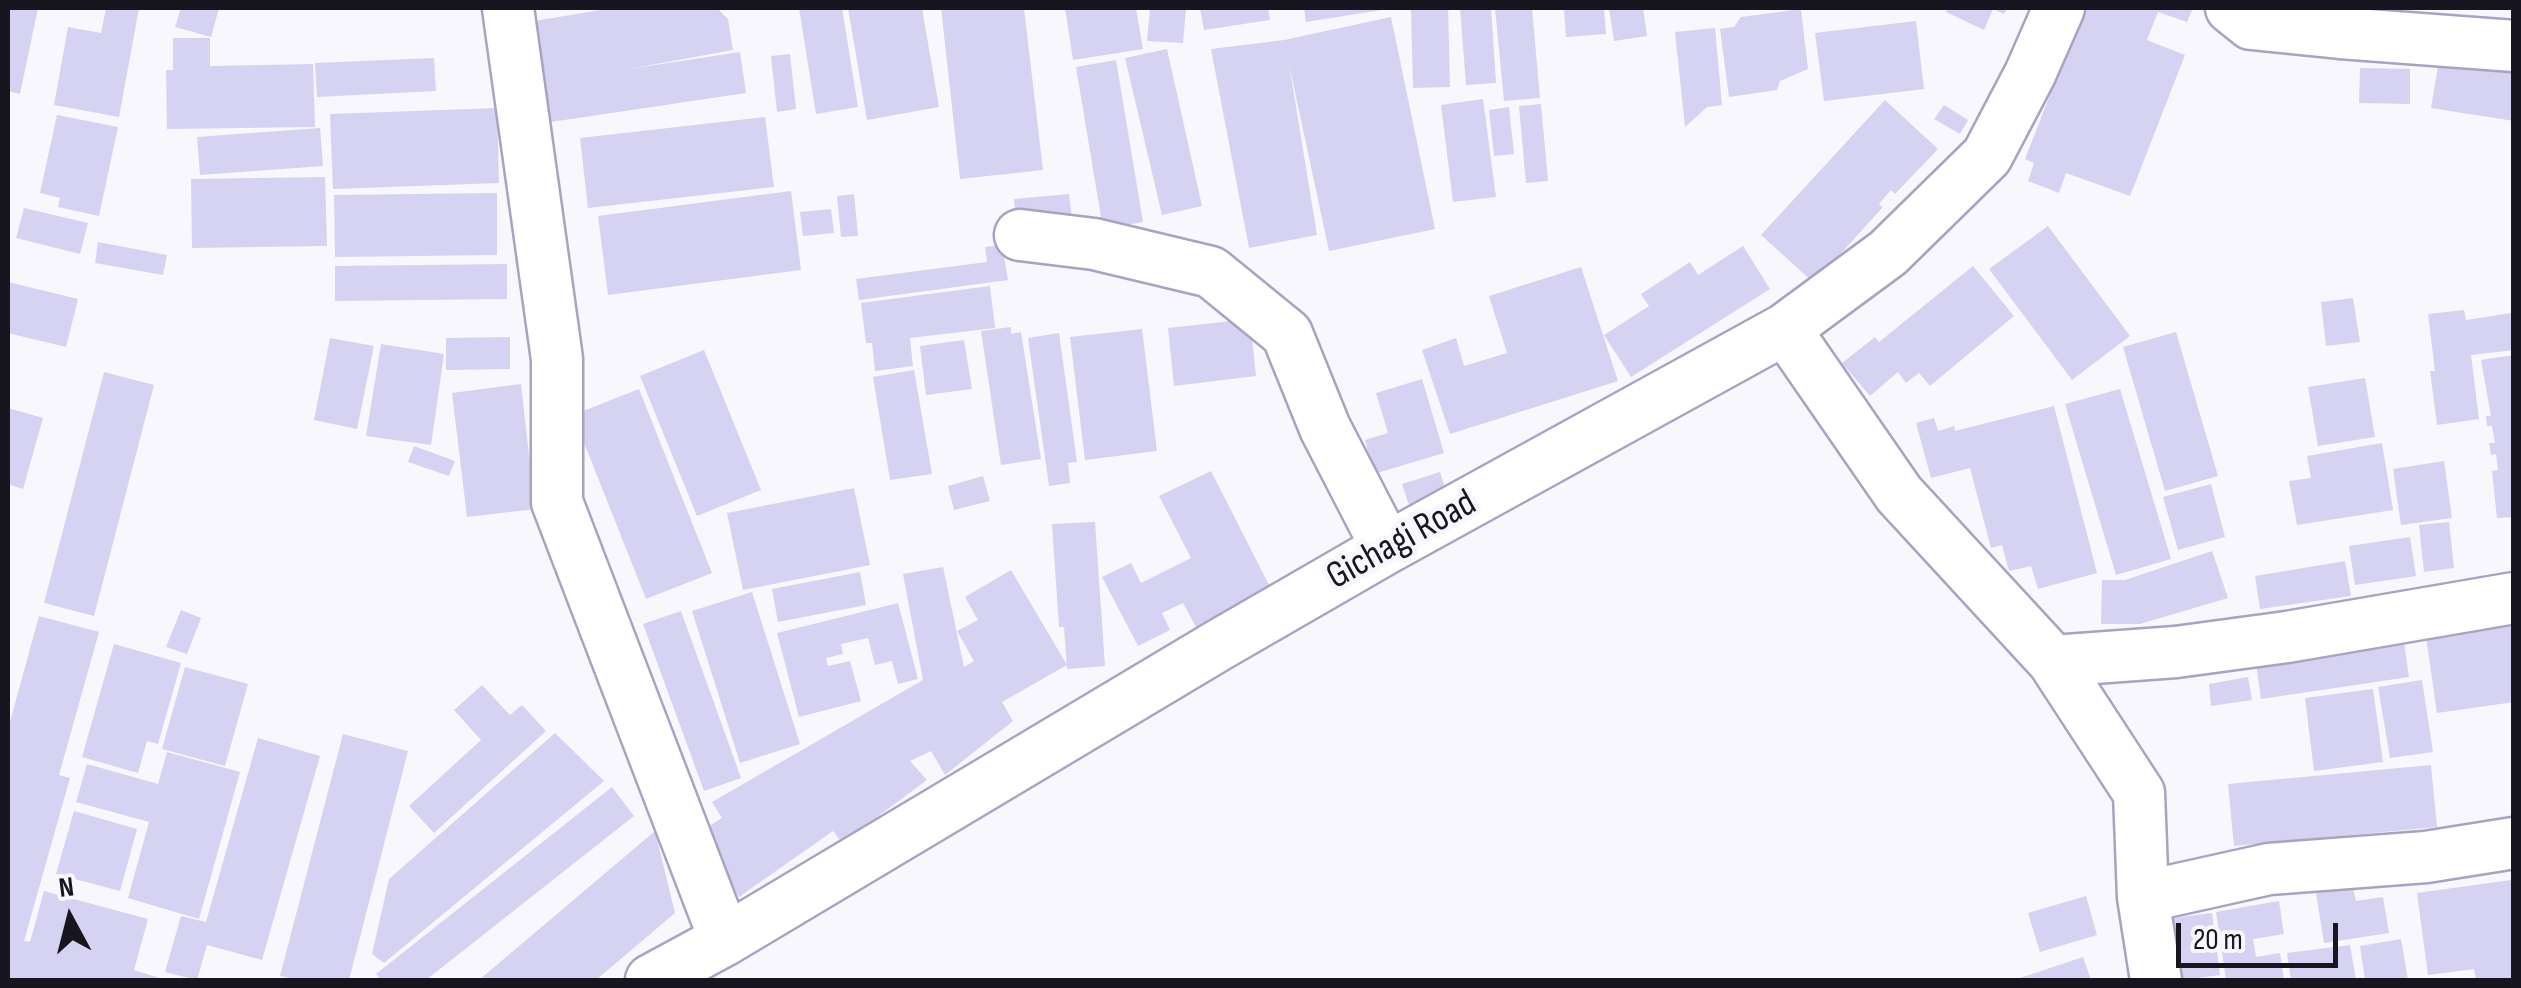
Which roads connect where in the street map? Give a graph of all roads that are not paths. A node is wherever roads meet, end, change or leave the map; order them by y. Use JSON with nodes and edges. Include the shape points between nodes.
{"nodes":[{"id":1,"x":508,"y":8,"type":"edge"},
{"id":2,"x":2059,"y":8,"type":"edge"},
{"id":3,"x":2231,"y":8,"type":"edge"},
{"id":4,"x":2514,"y":46,"type":"edge"},
{"id":5,"x":1020,"y":234,"type":"dead end"},
{"id":6,"x":1786,"y":329,"type":"junction"},
{"id":7,"x":1387,"y":548,"type":"junction"},
{"id":8,"x":2514,"y":598,"type":"edge"},
{"id":9,"x":2053,"y":661,"type":"junction"},
{"id":10,"x":2514,"y":843,"type":"edge"},
{"id":11,"x":2143,"y":897,"type":"junction"},
{"id":12,"x":724,"y":940,"type":"junction"},
{"id":13,"x":651,"y":980,"type":"edge"},
{"id":14,"x":2156,"y":980,"type":"edge"}],
"edges":[{"from":1,"to":12,"type":"street","via":[[557,359],[556,502]]},
{"from":2,"to":6,"type":"street","name":"Gichagi Road","via":[[1988,156],[1888,254]]},
{"from":3,"to":4,"type":"street","via":[[2251,24]]},
{"from":5,"to":7,"type":"street","via":[[1212,272],[1287,334],[1325,428]]},
{"from":6,"to":7,"type":"street","name":"Gichagi Road"},
{"from":6,"to":9,"type":"street","via":[[1899,494]]},
{"from":7,"to":12,"type":"street","name":"Gichagi Road"},
{"from":8,"to":9,"type":"street","via":[[2287,637]]},
{"from":9,"to":11,"type":"street","via":[[2139,793]]},
{"from":10,"to":11,"type":"street","via":[[2269,869]]},
{"from":11,"to":14,"type":"street"},
{"from":12,"to":13,"type":"street","name":"Gichagi Road"}]}
